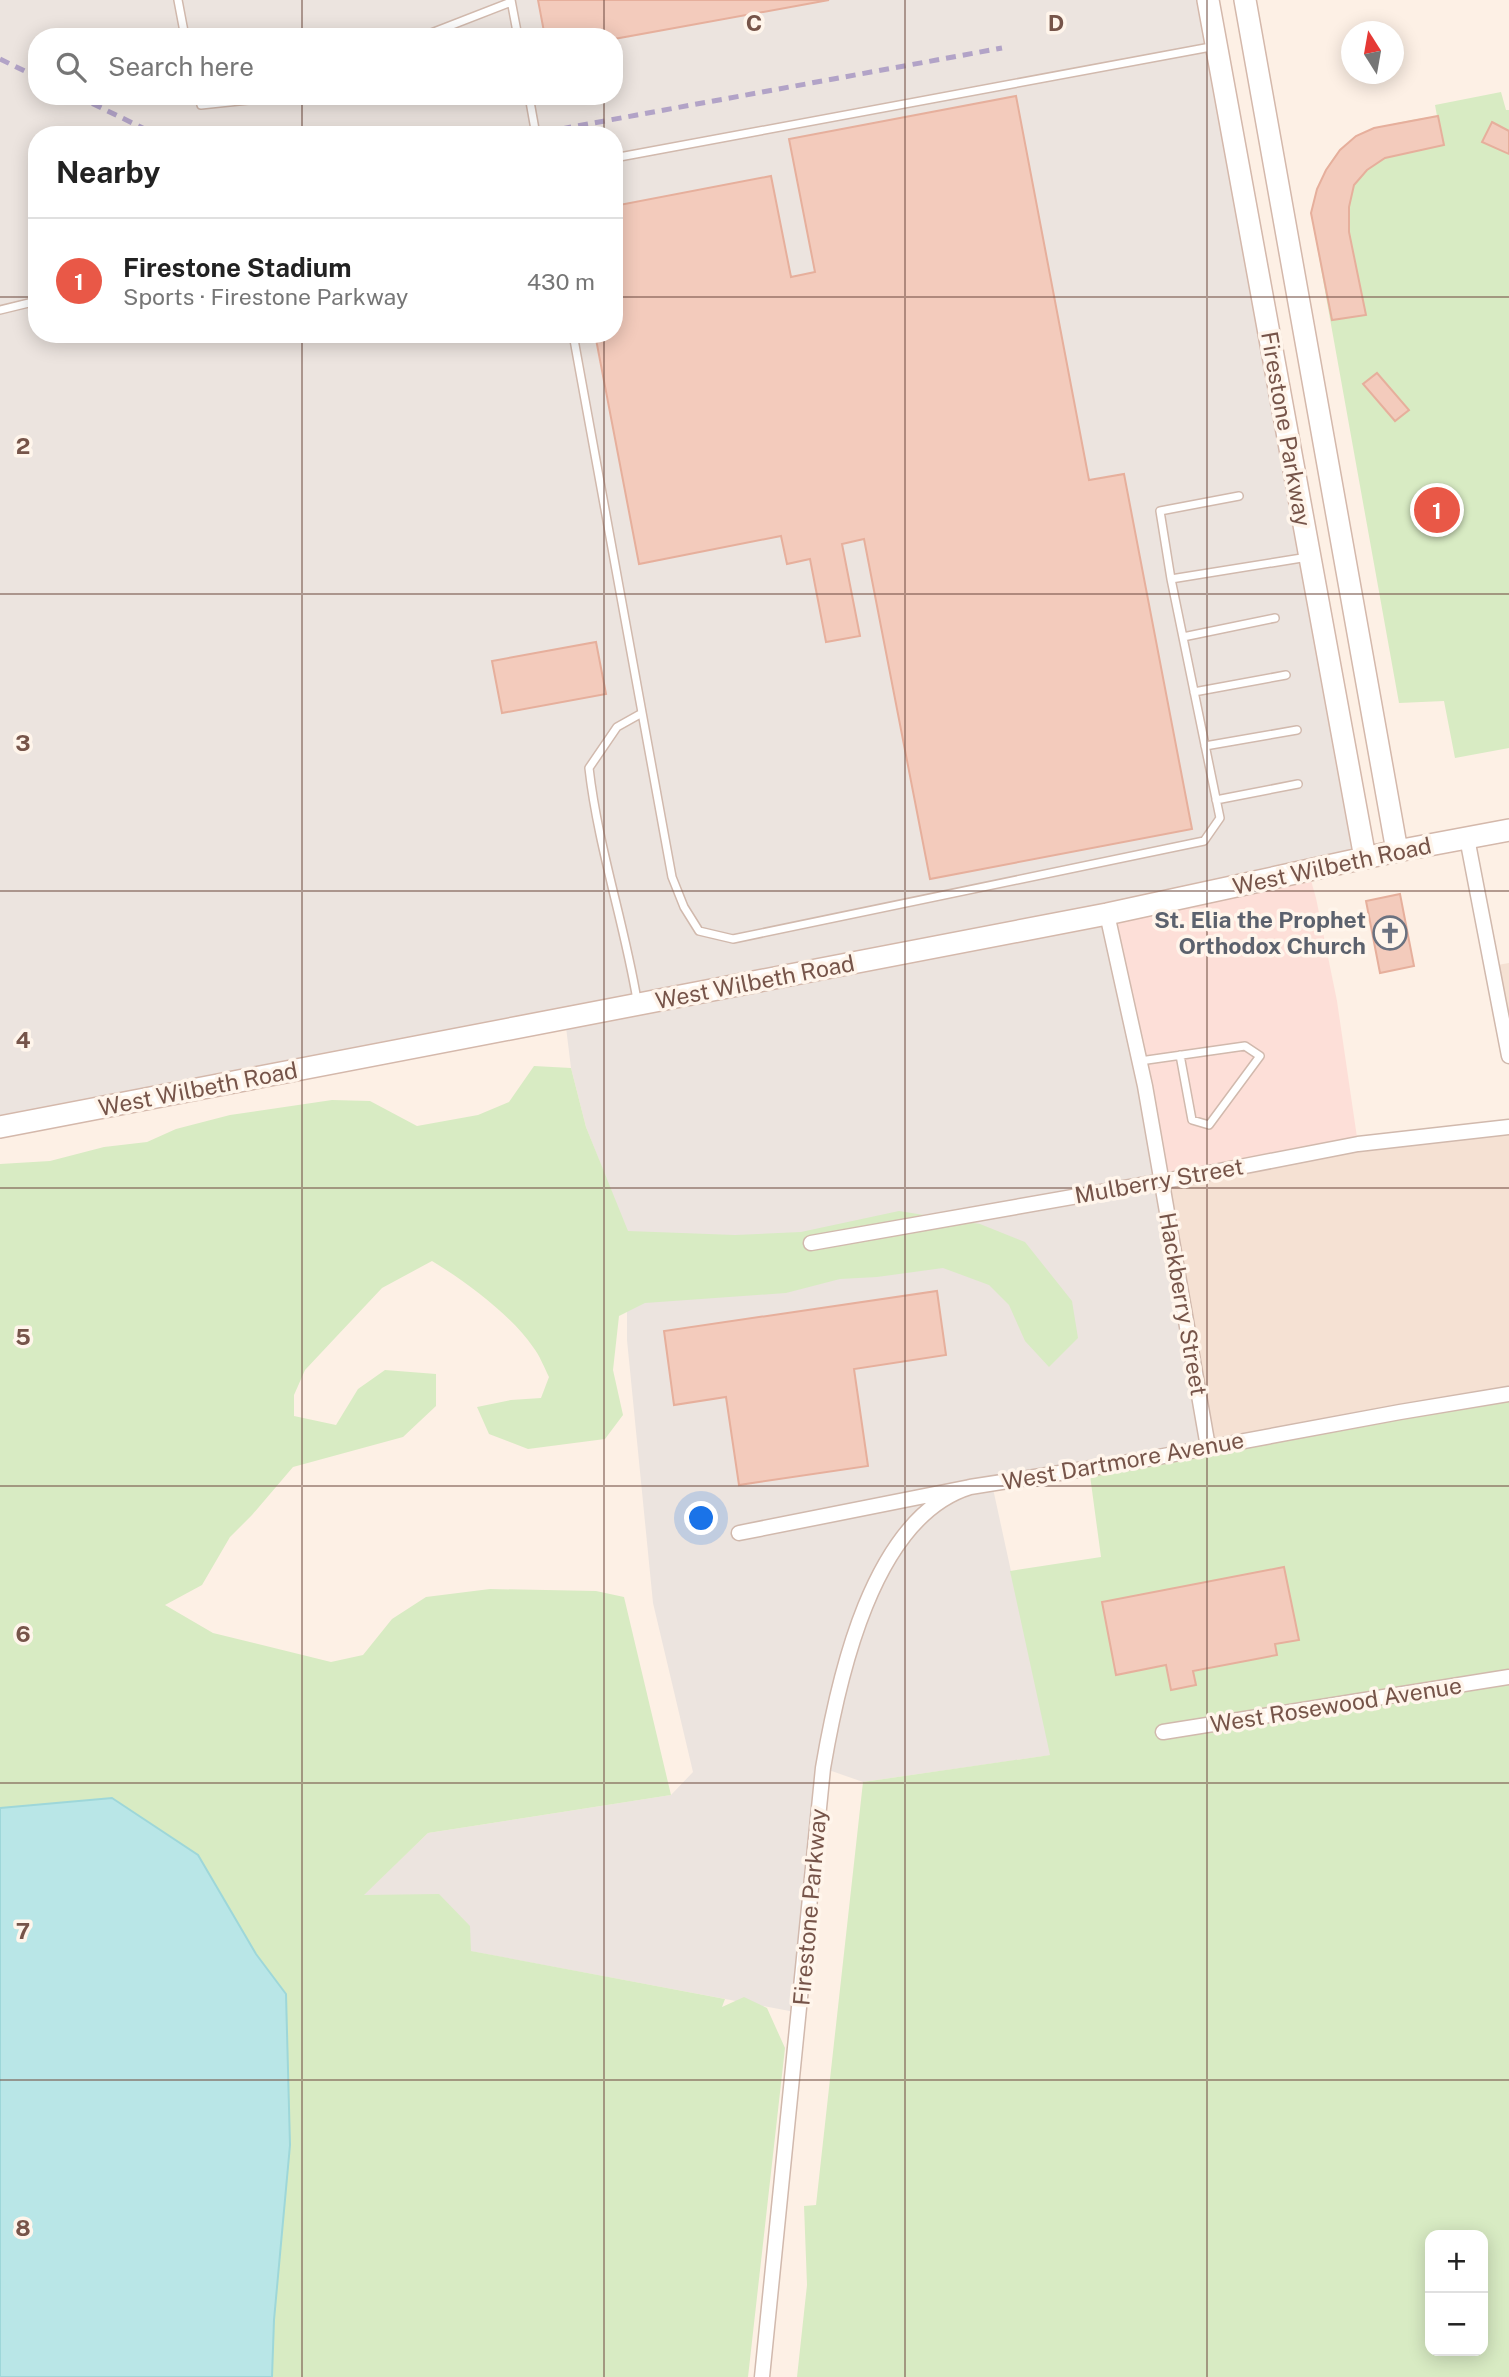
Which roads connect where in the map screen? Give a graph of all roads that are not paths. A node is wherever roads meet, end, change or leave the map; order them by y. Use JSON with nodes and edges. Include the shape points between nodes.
{"nodes":[{"id":1,"x":178,"y":0,"type":"edge"},
{"id":2,"x":1208,"y":0,"type":"edge"},
{"id":3,"x":1245,"y":0,"type":"edge"},
{"id":4,"x":511,"y":1,"type":"edge"},
{"id":5,"x":183,"y":28,"type":"edge"},
{"id":6,"x":444,"y":28,"type":"edge"},
{"id":7,"x":516,"y":28,"type":"edge"},
{"id":8,"x":1216,"y":46,"type":"junction"},
{"id":9,"x":531,"y":105,"type":"edge"},
{"id":10,"x":534,"y":126,"type":"edge"},
{"id":11,"x":623,"y":156,"type":"edge"},
{"id":12,"x":28,"y":303,"type":"edge"},
{"id":13,"x":0,"y":310,"type":"edge"},
{"id":14,"x":575,"y":343,"type":"edge"},
{"id":15,"x":1238,"y":496,"type":"dead end"},
{"id":16,"x":1309,"y":557,"type":"junction"},
{"id":17,"x":1171,"y":579,"type":"junction"},
{"id":18,"x":1275,"y":618,"type":"dead end"},
{"id":19,"x":1183,"y":636,"type":"junction"},
{"id":20,"x":1286,"y":675,"type":"dead end"},
{"id":21,"x":1194,"y":692,"type":"junction"},
{"id":22,"x":642,"y":713,"type":"junction"},
{"id":23,"x":1297,"y":730,"type":"dead end"},
{"id":24,"x":1205,"y":746,"type":"junction"},
{"id":25,"x":1298,"y":785,"type":"dead end"},
{"id":26,"x":1216,"y":800,"type":"junction"},
{"id":27,"x":1509,"y":830,"type":"edge"},
{"id":28,"x":1467,"y":838,"type":"junction"},
{"id":29,"x":1397,"y":851,"type":"junction"},
{"id":30,"x":1365,"y":858,"type":"junction"},
{"id":31,"x":1107,"y":914,"type":"junction"},
{"id":32,"x":638,"y":1004,"type":"junction"},
{"id":33,"x":1180,"y":1055,"type":"junction"},
{"id":34,"x":1509,"y":1056,"type":"edge"},
{"id":35,"x":1139,"y":1061,"type":"junction"},
{"id":36,"x":0,"y":1127,"type":"edge"},
{"id":37,"x":1509,"y":1127,"type":"edge"},
{"id":38,"x":1161,"y":1181,"type":"junction"},
{"id":39,"x":811,"y":1243,"type":"dead end"},
{"id":40,"x":1509,"y":1394,"type":"edge"},
{"id":41,"x":1208,"y":1447,"type":"junction"},
{"id":42,"x":970,"y":1487,"type":"junction"},
{"id":43,"x":739,"y":1533,"type":"dead end"},
{"id":44,"x":1509,"y":1677,"type":"edge"},
{"id":45,"x":1163,"y":1732,"type":"dead end"},
{"id":46,"x":762,"y":2377,"type":"edge"}],
"edges":[{"from":1,"to":5,"type":"lane"},
{"from":2,"to":8,"type":"street","name":"Firestone Parkway"},
{"from":3,"to":29,"type":"street","name":"Firestone Parkway"},
{"from":4,"to":6,"type":"lane"},
{"from":4,"to":7,"type":"lane"},
{"from":8,"to":11,"type":"lane"},
{"from":8,"to":16,"type":"street","name":"Firestone Parkway"},
{"from":9,"to":10,"type":"lane"},
{"from":12,"to":13,"type":"lane"},
{"from":14,"to":22,"type":"lane"},
{"from":15,"to":17,"type":"lane","via":[[1160,511]]},
{"from":16,"to":17,"type":"lane"},
{"from":16,"to":30,"type":"street","name":"Firestone Parkway"},
{"from":17,"to":19,"type":"lane"},
{"from":18,"to":19,"type":"lane"},
{"from":19,"to":21,"type":"lane"},
{"from":20,"to":21,"type":"lane"},
{"from":21,"to":24,"type":"lane"},
{"from":22,"to":26,"type":"lane","via":[[672,877],[684,907],[699,931],[733,939],[1204,841],[1220,818]]},
{"from":22,"to":32,"type":"lane","via":[[617,727],[590,768],[594,808]]},
{"from":23,"to":24,"type":"lane"},
{"from":24,"to":26,"type":"lane"},
{"from":25,"to":26,"type":"lane"},
{"from":27,"to":28,"type":"street","name":"West Wilbeth Road"},
{"from":28,"to":29,"type":"street","name":"West Wilbeth Road"},
{"from":28,"to":34,"type":"street"},
{"from":29,"to":30,"type":"street","name":"West Wilbeth Road"},
{"from":30,"to":31,"type":"street","name":"West Wilbeth Road"},
{"from":31,"to":32,"type":"street","name":"West Wilbeth Road"},
{"from":31,"to":35,"type":"street","name":"Hackberry Street"},
{"from":32,"to":36,"type":"street","name":"West Wilbeth Road"},
{"from":33,"to":33,"type":"lane","via":[[1245,1046],[1260,1056],[1209,1125],[1192,1120]]},
{"from":33,"to":35,"type":"lane"},
{"from":35,"to":38,"type":"street","name":"Hackberry Street"},
{"from":37,"to":38,"type":"street","name":"Mulberry Street","via":[[1358,1144]]},
{"from":38,"to":39,"type":"street","name":"Mulberry Street"},
{"from":38,"to":41,"type":"street","name":"Hackberry Street"},
{"from":40,"to":41,"type":"street","name":"West Dartmore Avenue"},
{"from":41,"to":42,"type":"street","name":"West Dartmore Avenue"},
{"from":42,"to":43,"type":"street","name":"West Dartmore Avenue"},
{"from":42,"to":46,"type":"street","name":"Firestone Parkway","via":[[931,1506],[908,1531],[862,1614],[839,1685],[823,1768]]},
{"from":44,"to":45,"type":"street","name":"West Rosewood Avenue"}]}
